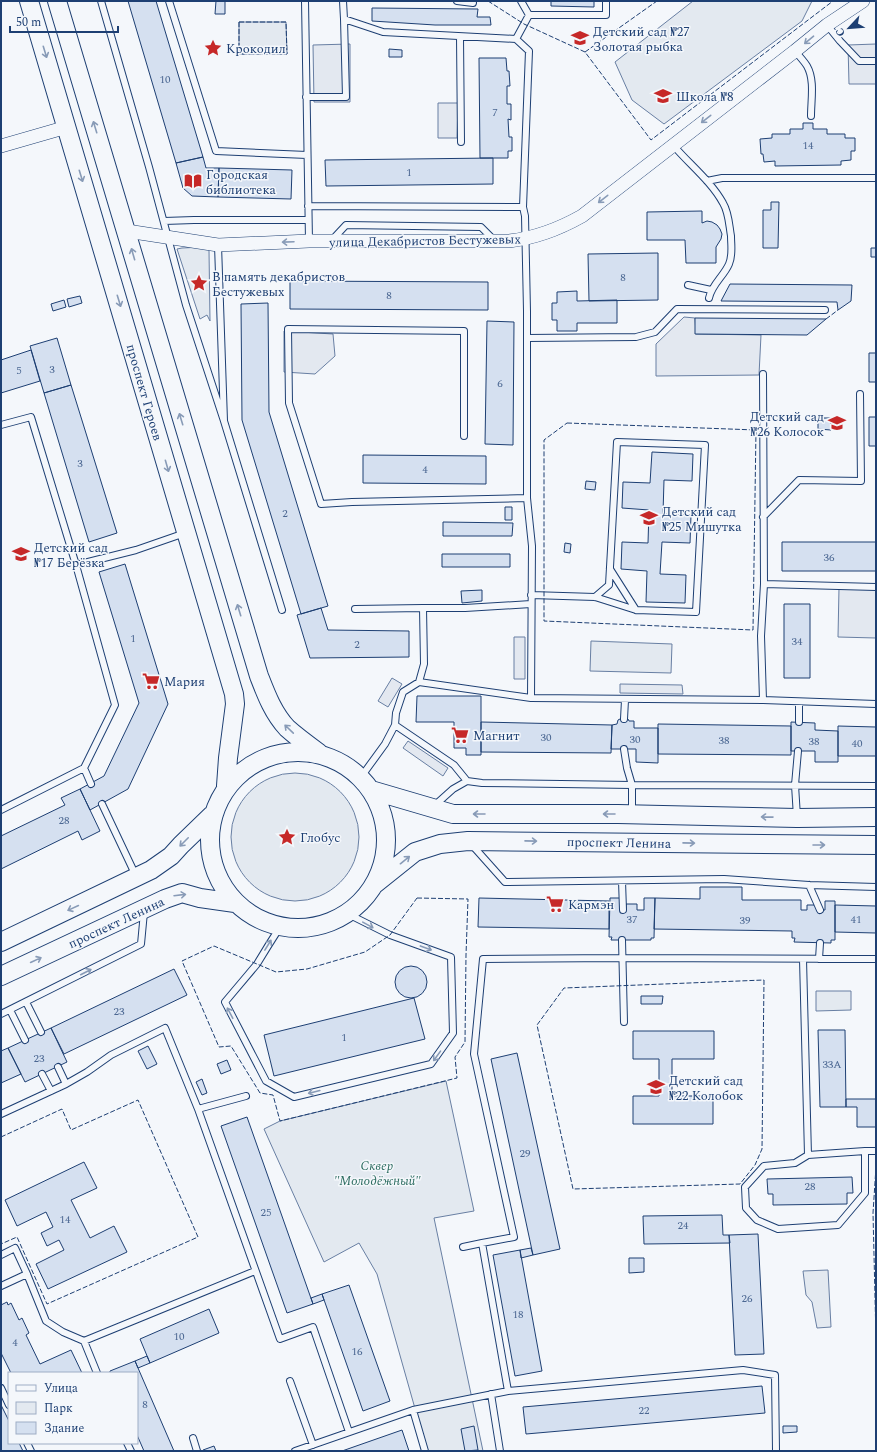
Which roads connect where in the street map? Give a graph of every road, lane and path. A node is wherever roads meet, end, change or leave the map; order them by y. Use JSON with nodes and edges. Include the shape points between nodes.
{"nodes":[{"id":1,"x":30,"y":1,"type":"edge"},
{"id":2,"x":57,"y":1,"type":"edge"},
{"id":3,"x":101,"y":1,"type":"edge"},
{"id":4,"x":169,"y":1,"type":"edge"},
{"id":5,"x":305,"y":1,"type":"edge"},
{"id":6,"x":343,"y":1,"type":"edge"},
{"id":7,"x":458,"y":1,"type":"edge"},
{"id":8,"x":522,"y":1,"type":"edge"},
{"id":9,"x":606,"y":1,"type":"edge"},
{"id":10,"x":863,"y":1,"type":"edge"},
{"id":11,"x":473,"y":3,"type":"dead end"},
{"id":12,"x":529,"y":15,"type":"junction"},
{"id":13,"x":344,"y":19,"type":"junction"},
{"id":14,"x":827,"y":25,"type":"junction"},
{"id":15,"x":460,"y":37,"type":"junction"},
{"id":16,"x":516,"y":39,"type":"junction"},
{"id":17,"x":795,"y":51,"type":"junction"},
{"id":18,"x":876,"y":60,"type":"edge"},
{"id":19,"x":306,"y":97,"type":"junction"},
{"id":20,"x":811,"y":116,"type":"dead end"},
{"id":21,"x":67,"y":127,"type":"junction"},
{"id":22,"x":461,"y":142,"type":"dead end"},
{"id":23,"x":673,"y":145,"type":"junction"},
{"id":24,"x":1,"y":146,"type":"edge"},
{"id":25,"x":307,"y":155,"type":"junction"},
{"id":26,"x":876,"y":178,"type":"edge"},
{"id":27,"x":708,"y":181,"type":"junction"},
{"id":28,"x":308,"y":206,"type":"junction"},
{"id":29,"x":523,"y":207,"type":"junction"},
{"id":30,"x":308,"y":220,"type":"junction"},
{"id":31,"x":164,"y":221,"type":"junction"},
{"id":32,"x":127,"y":231,"type":"junction"},
{"id":33,"x":168,"y":238,"type":"junction"},
{"id":34,"x":525,"y":239,"type":"junction"},
{"id":35,"x":309,"y":241,"type":"junction"},
{"id":36,"x":218,"y":245,"type":"junction"},
{"id":37,"x":688,"y":285,"type":"dead end"},
{"id":38,"x":711,"y":290,"type":"junction"},
{"id":39,"x":709,"y":298,"type":"dead end"},
{"id":40,"x":825,"y":310,"type":"dead end"},
{"id":41,"x":527,"y":338,"type":"junction"},
{"id":42,"x":763,"y":374,"type":"dead end"},
{"id":43,"x":860,"y":394,"type":"dead end"},
{"id":44,"x":224,"y":421,"type":"junction"},
{"id":45,"x":1,"y":425,"type":"edge"},
{"id":46,"x":464,"y":436,"type":"dead end"},
{"id":47,"x":527,"y":498,"type":"junction"},
{"id":48,"x":763,"y":517,"type":"junction"},
{"id":49,"x":187,"y":533,"type":"junction"},
{"id":50,"x":76,"y":565,"type":"junction"},
{"id":51,"x":610,"y":568,"type":"junction"},
{"id":52,"x":764,"y":584,"type":"junction"},
{"id":53,"x":876,"y":587,"type":"edge"},
{"id":54,"x":531,"y":595,"type":"junction"},
{"id":55,"x":595,"y":597,"type":"junction"},
{"id":56,"x":531,"y":604,"type":"junction"},
{"id":57,"x":423,"y":608,"type":"junction"},
{"id":58,"x":355,"y":609,"type":"dead end"},
{"id":59,"x":282,"y":610,"type":"dead end"},
{"id":60,"x":636,"y":610,"type":"junction"},
{"id":61,"x":418,"y":682,"type":"junction"},
{"id":62,"x":531,"y":698,"type":"junction"},
{"id":63,"x":625,"y":700,"type":"junction"},
{"id":64,"x":763,"y":700,"type":"junction"},
{"id":65,"x":799,"y":702,"type":"junction"},
{"id":66,"x":876,"y":704,"type":"edge"},
{"id":67,"x":624,"y":719,"type":"dead end"},
{"id":68,"x":798,"y":722,"type":"dead end"},
{"id":69,"x":395,"y":725,"type":"junction"},
{"id":70,"x":624,"y":749,"type":"dead end"},
{"id":71,"x":798,"y":751,"type":"dead end"},
{"id":72,"x":319,"y":753,"type":"junction"},
{"id":73,"x":84,"y":768,"type":"junction"},
{"id":74,"x":467,"y":781,"type":"junction"},
{"id":75,"x":91,"y":784,"type":"dead end"},
{"id":76,"x":366,"y":784,"type":"junction"},
{"id":77,"x":632,"y":785,"type":"junction"},
{"id":78,"x":795,"y":785,"type":"junction"},
{"id":79,"x":226,"y":786,"type":"junction"},
{"id":80,"x":876,"y":786,"type":"edge"},
{"id":81,"x":102,"y":804,"type":"dead end"},
{"id":82,"x":431,"y":808,"type":"junction"},
{"id":83,"x":1,"y":810,"type":"edge"},
{"id":84,"x":632,"y":814,"type":"junction"},
{"id":85,"x":212,"y":815,"type":"junction"},
{"id":86,"x":876,"y":817,"type":"edge"},
{"id":87,"x":797,"y":818,"type":"junction"},
{"id":88,"x":468,"y":841,"type":"junction"},
{"id":89,"x":876,"y":845,"type":"edge"},
{"id":90,"x":137,"y":878,"type":"junction"},
{"id":91,"x":622,"y":881,"type":"junction"},
{"id":92,"x":375,"y":885,"type":"junction"},
{"id":93,"x":809,"y":885,"type":"junction"},
{"id":94,"x":876,"y":887,"type":"edge"},
{"id":95,"x":235,"y":903,"type":"junction"},
{"id":96,"x":144,"y":909,"type":"junction"},
{"id":97,"x":623,"y":910,"type":"dead end"},
{"id":98,"x":820,"y":910,"type":"dead end"},
{"id":99,"x":348,"y":914,"type":"junction"},
{"id":100,"x":280,"y":927,"type":"junction"},
{"id":101,"x":622,"y":940,"type":"dead end"},
{"id":102,"x":1,"y":942,"type":"edge"},
{"id":103,"x":820,"y":943,"type":"dead end"},
{"id":104,"x":622,"y":958,"type":"junction"},
{"id":105,"x":803,"y":959,"type":"junction"},
{"id":106,"x":819,"y":959,"type":"junction"},
{"id":107,"x":876,"y":959,"type":"edge"},
{"id":108,"x":1,"y":976,"type":"edge"},
{"id":109,"x":26,"y":1002,"type":"junction"},
{"id":110,"x":10,"y":1010,"type":"junction"},
{"id":111,"x":1,"y":1014,"type":"edge"},
{"id":112,"x":624,"y":1022,"type":"dead end"},
{"id":113,"x":41,"y":1032,"type":"dead end"},
{"id":114,"x":25,"y":1040,"type":"dead end"},
{"id":115,"x":58,"y":1066,"type":"dead end"},
{"id":116,"x":42,"y":1074,"type":"dead end"},
{"id":117,"x":66,"y":1084,"type":"junction"},
{"id":118,"x":51,"y":1091,"type":"junction"},
{"id":119,"x":246,"y":1096,"type":"dead end"},
{"id":120,"x":198,"y":1109,"type":"junction"},
{"id":121,"x":1,"y":1114,"type":"edge"},
{"id":122,"x":865,"y":1151,"type":"junction"},
{"id":123,"x":876,"y":1151,"type":"edge"},
{"id":124,"x":808,"y":1155,"type":"junction"},
{"id":125,"x":482,"y":1243,"type":"junction"},
{"id":126,"x":463,"y":1248,"type":"dead end"},
{"id":127,"x":1,"y":1255,"type":"edge"},
{"id":128,"x":256,"y":1271,"type":"junction"},
{"id":129,"x":27,"y":1274,"type":"junction"},
{"id":130,"x":1,"y":1286,"type":"edge"},
{"id":131,"x":84,"y":1341,"type":"junction"},
{"id":132,"x":97,"y":1372,"type":"edge"},
{"id":133,"x":290,"y":1381,"type":"dead end"},
{"id":134,"x":1,"y":1388,"type":"edge"},
{"id":135,"x":508,"y":1391,"type":"junction"},
{"id":136,"x":491,"y":1394,"type":"junction"},
{"id":137,"x":8,"y":1403,"type":"edge"},
{"id":138,"x":413,"y":1410,"type":"junction"},
{"id":139,"x":349,"y":1432,"type":"junction"},
{"id":140,"x":193,"y":1438,"type":"dead end"},
{"id":141,"x":313,"y":1445,"type":"junction"},
{"id":142,"x":197,"y":1451,"type":"edge"},
{"id":143,"x":295,"y":1451,"type":"edge"},
{"id":144,"x":425,"y":1451,"type":"edge"},
{"id":145,"x":500,"y":1451,"type":"edge"},
{"id":146,"x":776,"y":1451,"type":"edge"}],
"edges":[{"from":1,"to":21,"type":"main road","name":"проспект Героев","one_way":true},
{"from":32,"to":2,"type":"main road","name":"проспект Героев","one_way":true},
{"from":3,"to":31,"type":"lane"},
{"from":4,"to":25,"type":"lane","via":[[216,152]]},
{"from":5,"to":19,"type":"lane"},
{"from":6,"to":13,"type":"lane"},
{"from":7,"to":11,"type":"lane"},
{"from":8,"to":12,"type":"lane"},
{"from":9,"to":12,"type":"lane","via":[[606,15]]},
{"from":10,"to":14,"type":"street","name":"улица Декабристов Бестужевых"},
{"from":12,"to":16,"type":"lane"},
{"from":13,"to":15,"type":"lane","via":[[383,32]]},
{"from":13,"to":19,"type":"lane","via":[[346,97]]},
{"from":14,"to":17,"type":"street","name":"улица Декабристов Бестужевых","one_way":true},
{"from":14,"to":18,"type":"lane","via":[[859,61]]},
{"from":15,"to":16,"type":"lane"},
{"from":15,"to":22,"type":"lane"},
{"from":16,"to":29,"type":"lane","via":[[529,51]]},
{"from":17,"to":20,"type":"lane","via":[[810,73]]},
{"from":17,"to":23,"type":"street","name":"улица Декабристов Бестужевых","one_way":true},
{"from":19,"to":25,"type":"lane"},
{"from":21,"to":24,"type":"street"},
{"from":21,"to":49,"type":"main road","name":"проспект Героев","one_way":true},
{"from":23,"to":27,"type":"lane"},
{"from":23,"to":34,"type":"street","name":"улица Декабристов Бестужевых","one_way":true,"via":[[582,216],[549,232]]},
{"from":25,"to":28,"type":"lane"},
{"from":26,"to":27,"type":"lane","via":[[722,178]]},
{"from":27,"to":38,"type":"lane","via":[[724,204],[729,219],[732,249],[730,263]]},
{"from":28,"to":29,"type":"lane"},
{"from":28,"to":30,"type":"lane"},
{"from":29,"to":34,"type":"lane"},
{"from":30,"to":31,"type":"lane"},
{"from":30,"to":35,"type":"lane"},
{"from":31,"to":33,"type":"lane"},
{"from":32,"to":33,"type":"street","name":"улица Декабристов Бестужевых"},
{"from":72,"to":32,"type":"main road","name":"проспект Героев","one_way":true,"via":[[280,719],[259,676]]},
{"from":33,"to":36,"type":"street","name":"улица Декабристов Бестужевых"},
{"from":33,"to":44,"type":"lane","via":[[186,305]]},
{"from":34,"to":35,"type":"street","name":"улица Декабристов Бестужевых"},
{"from":34,"to":41,"type":"lane"},
{"from":35,"to":36,"type":"street","name":"улица Декабристов Бестужевых","one_way":true},
{"from":36,"to":44,"type":"lane"},
{"from":37,"to":38,"type":"lane"},
{"from":38,"to":39,"type":"lane"},
{"from":40,"to":41,"type":"lane","via":[[677,309],[654,332],[636,337]]},
{"from":41,"to":47,"type":"lane"},
{"from":42,"to":48,"type":"lane"},
{"from":43,"to":48,"type":"lane","via":[[861,481],[799,480]]},
{"from":44,"to":59,"type":"lane"},
{"from":45,"to":50,"type":"lane","via":[[31,417]]},
{"from":46,"to":47,"type":"lane","via":[[464,332],[288,329],[290,403],[322,504]]},
{"from":47,"to":54,"type":"lane","via":[[532,546]]},
{"from":48,"to":52,"type":"lane"},
{"from":49,"to":50,"type":"lane","via":[[136,550]]},
{"from":49,"to":79,"type":"main road","name":"проспект Героев","via":[[234,694]]},
{"from":50,"to":73,"type":"lane","via":[[115,705]]},
{"from":51,"to":55,"type":"lane","via":[[609,585]]},
{"from":51,"to":60,"type":"lane"},
{"from":51,"to":60,"type":"lane","via":[[617,442],[705,445],[696,612]]},
{"from":52,"to":53,"type":"lane"},
{"from":52,"to":64,"type":"lane"},
{"from":54,"to":55,"type":"lane"},
{"from":54,"to":56,"type":"lane"},
{"from":55,"to":60,"type":"lane"},
{"from":56,"to":57,"type":"lane"},
{"from":56,"to":62,"type":"lane"},
{"from":57,"to":58,"type":"lane"},
{"from":57,"to":61,"type":"lane","via":[[424,664]]},
{"from":61,"to":62,"type":"lane"},
{"from":61,"to":69,"type":"lane","via":[[403,692]]},
{"from":62,"to":63,"type":"lane"},
{"from":63,"to":64,"type":"lane"},
{"from":63,"to":67,"type":"lane"},
{"from":64,"to":65,"type":"lane"},
{"from":65,"to":66,"type":"lane"},
{"from":65,"to":68,"type":"lane"},
{"from":69,"to":74,"type":"lane","via":[[454,765]]},
{"from":69,"to":76,"type":"lane"},
{"from":70,"to":77,"type":"lane"},
{"from":71,"to":78,"type":"lane"},
{"from":72,"to":76,"type":"main road","via":[[342,762]]},
{"from":72,"to":79,"type":"main road","via":[[284,752],[252,763]]},
{"from":73,"to":75,"type":"lane"},
{"from":73,"to":83,"type":"lane"},
{"from":74,"to":77,"type":"lane"},
{"from":74,"to":82,"type":"lane"},
{"from":76,"to":82,"type":"main road","name":"проспект Ленина"},
{"from":76,"to":92,"type":"main road","via":[[385,820],[386,854]]},
{"from":77,"to":78,"type":"lane"},
{"from":77,"to":84,"type":"lane"},
{"from":78,"to":80,"type":"lane"},
{"from":78,"to":87,"type":"lane"},
{"from":79,"to":85,"type":"main road"},
{"from":81,"to":90,"type":"lane"},
{"from":84,"to":82,"type":"main road","name":"проспект Ленина","one_way":true,"via":[[453,814]]},
{"from":87,"to":84,"type":"main road","name":"проспект Ленина","one_way":true},
{"from":85,"to":90,"type":"main road","one_way":true,"via":[[171,856]]},
{"from":85,"to":95,"type":"main road","via":[[209,847],[217,878]]},
{"from":86,"to":87,"type":"main road","name":"проспект Ленина"},
{"from":88,"to":89,"type":"main road","name":"проспект Ленина","one_way":true},
{"from":88,"to":91,"type":"lane","via":[[505,882]]},
{"from":92,"to":88,"type":"main road","name":"проспект Ленина","one_way":true,"via":[[415,852],[440,844]]},
{"from":90,"to":102,"type":"main road","one_way":true},
{"from":91,"to":93,"type":"lane","via":[[724,878]]},
{"from":91,"to":97,"type":"lane"},
{"from":92,"to":99,"type":"main road","name":"проспект Ленина"},
{"from":93,"to":94,"type":"lane"},
{"from":93,"to":98,"type":"lane"},
{"from":96,"to":95,"type":"main road","name":"проспект Ленина","one_way":true,"via":[[182,893]]},
{"from":95,"to":100,"type":"main road","via":[[256,919]]},
{"from":108,"to":96,"type":"main road","name":"проспект Ленина","one_way":true},
{"from":109,"to":96,"type":"lane","one_way":true,"via":[[141,944]]},
{"from":99,"to":100,"type":"main road","via":[[326,924],[304,929]]},
{"from":99,"to":100,"type":"lane","one_way":true,"via":[[390,935],[451,957],[453,1033],[431,1064],[294,1097],[266,1081],[224,1002],[257,964]]},
{"from":101,"to":104,"type":"lane"},
{"from":103,"to":106,"type":"lane"},
{"from":104,"to":105,"type":"lane"},
{"from":104,"to":112,"type":"lane"},
{"from":104,"to":125,"type":"lane","via":[[482,959],[474,1054],[514,1237]]},
{"from":105,"to":106,"type":"lane"},
{"from":105,"to":124,"type":"lane"},
{"from":106,"to":107,"type":"lane"},
{"from":109,"to":110,"type":"lane"},
{"from":109,"to":113,"type":"lane"},
{"from":110,"to":111,"type":"lane"},
{"from":110,"to":114,"type":"lane"},
{"from":115,"to":117,"type":"lane"},
{"from":116,"to":118,"type":"lane"},
{"from":117,"to":118,"type":"lane"},
{"from":117,"to":120,"type":"lane","via":[[111,1055],[165,1028]]},
{"from":118,"to":121,"type":"lane"},
{"from":119,"to":120,"type":"lane"},
{"from":120,"to":128,"type":"lane"},
{"from":122,"to":123,"type":"lane"},
{"from":122,"to":124,"type":"lane"},
{"from":122,"to":124,"type":"lane","via":[[865,1193],[838,1225],[778,1229],[757,1220],[746,1208],[745,1187],[764,1166],[795,1163]]},
{"from":125,"to":126,"type":"lane"},
{"from":125,"to":135,"type":"lane"},
{"from":127,"to":129,"type":"lane","via":[[15,1248]]},
{"from":128,"to":131,"type":"lane"},
{"from":128,"to":139,"type":"lane","via":[[280,1339],[313,1327]]},
{"from":129,"to":130,"type":"lane"},
{"from":129,"to":131,"type":"lane","via":[[46,1321]]},
{"from":131,"to":132,"type":"lane"},
{"from":133,"to":141,"type":"lane"},
{"from":134,"to":137,"type":"lane"},
{"from":135,"to":136,"type":"lane"},
{"from":135,"to":146,"type":"lane","via":[[743,1370],[775,1375]]},
{"from":136,"to":138,"type":"lane"},
{"from":136,"to":145,"type":"lane"},
{"from":138,"to":139,"type":"lane"},
{"from":138,"to":144,"type":"lane"},
{"from":139,"to":141,"type":"lane"},
{"from":140,"to":142,"type":"lane"},
{"from":141,"to":143,"type":"lane"}]}
